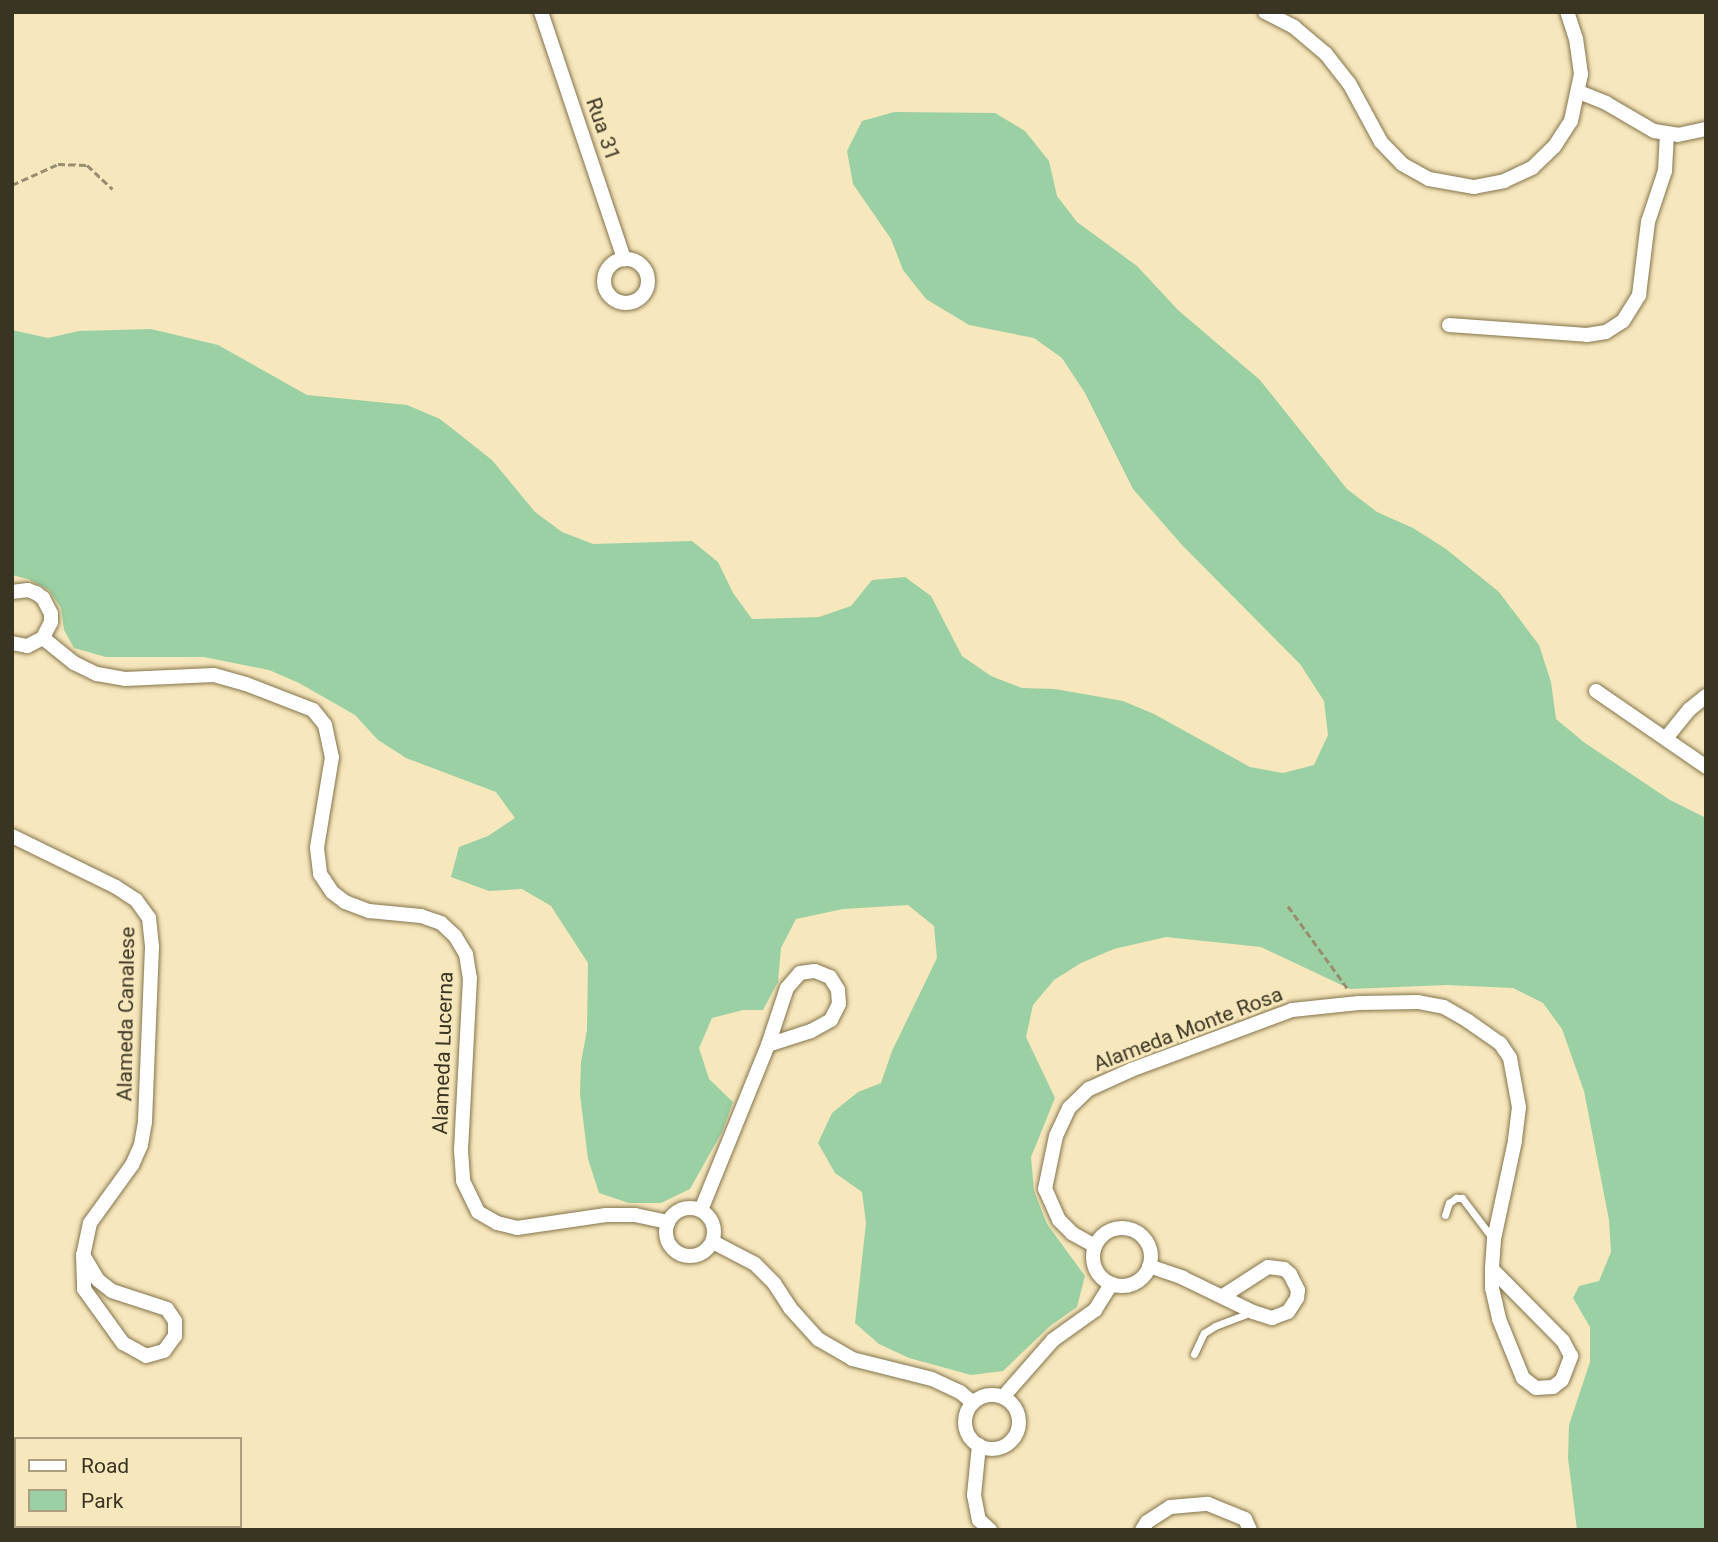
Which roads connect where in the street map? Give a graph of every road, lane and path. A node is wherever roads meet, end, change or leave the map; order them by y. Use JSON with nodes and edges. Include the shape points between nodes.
{"nodes":[{"id":1,"x":541,"y":12,"type":"edge"},
{"id":2,"x":1265,"y":12,"type":"edge"},
{"id":3,"x":1567,"y":12,"type":"edge"},
{"id":4,"x":1579,"y":92,"type":"junction"},
{"id":5,"x":1706,"y":129,"type":"edge"},
{"id":6,"x":1667,"y":134,"type":"junction"},
{"id":7,"x":12,"y":184,"type":"edge"},
{"id":8,"x":113,"y":189,"type":"dead end"},
{"id":9,"x":624,"y":259,"type":"dead end"},
{"id":10,"x":1449,"y":325,"type":"dead end"},
{"id":11,"x":12,"y":592,"type":"edge"},
{"id":12,"x":43,"y":638,"type":"junction"},
{"id":13,"x":12,"y":643,"type":"edge"},
{"id":14,"x":1596,"y":691,"type":"dead end"},
{"id":15,"x":1706,"y":696,"type":"edge"},
{"id":16,"x":1667,"y":737,"type":"junction"},
{"id":17,"x":1706,"y":767,"type":"edge"},
{"id":18,"x":12,"y":836,"type":"edge"},
{"id":19,"x":1288,"y":906,"type":"dead end"},
{"id":20,"x":1359,"y":1003,"type":"junction"},
{"id":21,"x":768,"y":1045,"type":"junction"},
{"id":22,"x":701,"y":1210,"type":"junction"},
{"id":23,"x":1445,"y":1215,"type":"dead end"},
{"id":24,"x":668,"y":1222,"type":"junction"},
{"id":25,"x":1494,"y":1239,"type":"junction"},
{"id":26,"x":713,"y":1242,"type":"junction"},
{"id":27,"x":1095,"y":1246,"type":"junction"},
{"id":28,"x":83,"y":1255,"type":"junction"},
{"id":29,"x":1149,"y":1266,"type":"junction"},
{"id":30,"x":1492,"y":1269,"type":"junction"},
{"id":31,"x":1111,"y":1284,"type":"junction"},
{"id":32,"x":1223,"y":1296,"type":"junction"},
{"id":33,"x":1253,"y":1312,"type":"junction"},
{"id":34,"x":1194,"y":1354,"type":"dead end"},
{"id":35,"x":1003,"y":1397,"type":"junction"},
{"id":36,"x":973,"y":1403,"type":"junction"},
{"id":37,"x":979,"y":1445,"type":"junction"},
{"id":38,"x":990,"y":1530,"type":"edge"},
{"id":39,"x":1142,"y":1530,"type":"edge"},
{"id":40,"x":1250,"y":1530,"type":"edge"}],
"edges":[{"from":1,"to":9,"type":"street","name":"Rua 31"},
{"from":2,"to":4,"type":"street","via":[[1294,27],[1326,54],[1391,153],[1415,172],[1443,183],[1489,185],[1532,168],[1564,135]]},
{"from":3,"to":4,"type":"street","via":[[1579,56]]},
{"from":4,"to":6,"type":"street"},
{"from":5,"to":6,"type":"street"},
{"from":6,"to":10,"type":"street","via":[[1665,171],[1648,222],[1639,295],[1623,321],[1606,332],[1587,335]]},
{"from":7,"to":8,"type":"path","via":[[58,164],[87,165]]},
{"from":11,"to":12,"type":"street","via":[[28,590],[48,605],[51,622]]},
{"from":12,"to":13,"type":"street","via":[[27,646]]},
{"from":12,"to":24,"type":"street","name":"Alameda Lucerna","via":[[74,663],[97,674],[125,679],[214,676],[313,710],[325,725],[332,757],[317,848],[320,874],[345,902],[369,911],[421,916],[441,923],[466,954],[470,978],[461,1150],[463,1181],[478,1212],[517,1228],[606,1215]]},
{"from":14,"to":16,"type":"street"},
{"from":15,"to":16,"type":"street"},
{"from":16,"to":17,"type":"street"},
{"from":18,"to":28,"type":"street","name":"Alameda Canalese","via":[[116,887],[136,900],[149,918],[152,947],[141,1145],[90,1223]]},
{"from":19,"to":20,"type":"path"},
{"from":20,"to":25,"type":"street","name":"Alameda Monte Rosa","via":[[1418,1002],[1444,1007],[1500,1043],[1510,1058],[1519,1107]]},
{"from":20,"to":27,"type":"street","name":"Alameda Monte Rosa","via":[[1292,1010],[1089,1089],[1069,1108],[1056,1136],[1045,1189],[1059,1220]]},
{"from":21,"to":21,"type":"street","via":[[831,1020],[838,990],[830,977],[815,971],[800,973],[787,988]]},
{"from":21,"to":22,"type":"street"},
{"from":22,"to":24,"type":"street","via":[[682,1209]]},
{"from":22,"to":26,"type":"street","via":[[711,1218]]},
{"from":23,"to":25,"type":"lane","via":[[1449,1203],[1462,1198]]},
{"from":24,"to":26,"type":"street","via":[[670,1246],[680,1254],[693,1256]]},
{"from":25,"to":30,"type":"street","name":"Alameda Monte Rosa"},
{"from":26,"to":36,"type":"street","via":[[755,1264],[818,1339],[852,1359],[932,1379]]},
{"from":27,"to":29,"type":"street","via":[[1100,1237],[1117,1228],[1137,1232],[1149,1247]]},
{"from":27,"to":31,"type":"street","via":[[1092,1255],[1097,1272]]},
{"from":28,"to":28,"type":"street","name":"Alameda Canalese","via":[[84,1289],[123,1343],[146,1356],[164,1351],[175,1336],[175,1321],[167,1309],[112,1292],[98,1280]]},
{"from":29,"to":31,"type":"street","via":[[1138,1281]]},
{"from":29,"to":32,"type":"street"},
{"from":30,"to":30,"type":"street","name":"Alameda Monte Rosa","via":[[1499,1319],[1523,1378],[1536,1388],[1553,1387],[1562,1380],[1570,1356],[1563,1341]]},
{"from":31,"to":35,"type":"street","via":[[1095,1310],[1053,1340]]},
{"from":32,"to":33,"type":"street"},
{"from":32,"to":33,"type":"street","via":[[1268,1267],[1290,1274],[1297,1298],[1288,1312],[1272,1318]]},
{"from":33,"to":34,"type":"lane","via":[[1215,1326],[1204,1334]]},
{"from":35,"to":36,"type":"street","via":[[987,1395]]},
{"from":35,"to":37,"type":"street","via":[[1019,1417],[1016,1434],[1004,1446]]},
{"from":36,"to":37,"type":"street","via":[[965,1426]]},
{"from":37,"to":38,"type":"street","via":[[974,1495],[979,1520]]},
{"from":39,"to":40,"type":"street","via":[[1170,1507],[1208,1504],[1245,1519]]}]}
